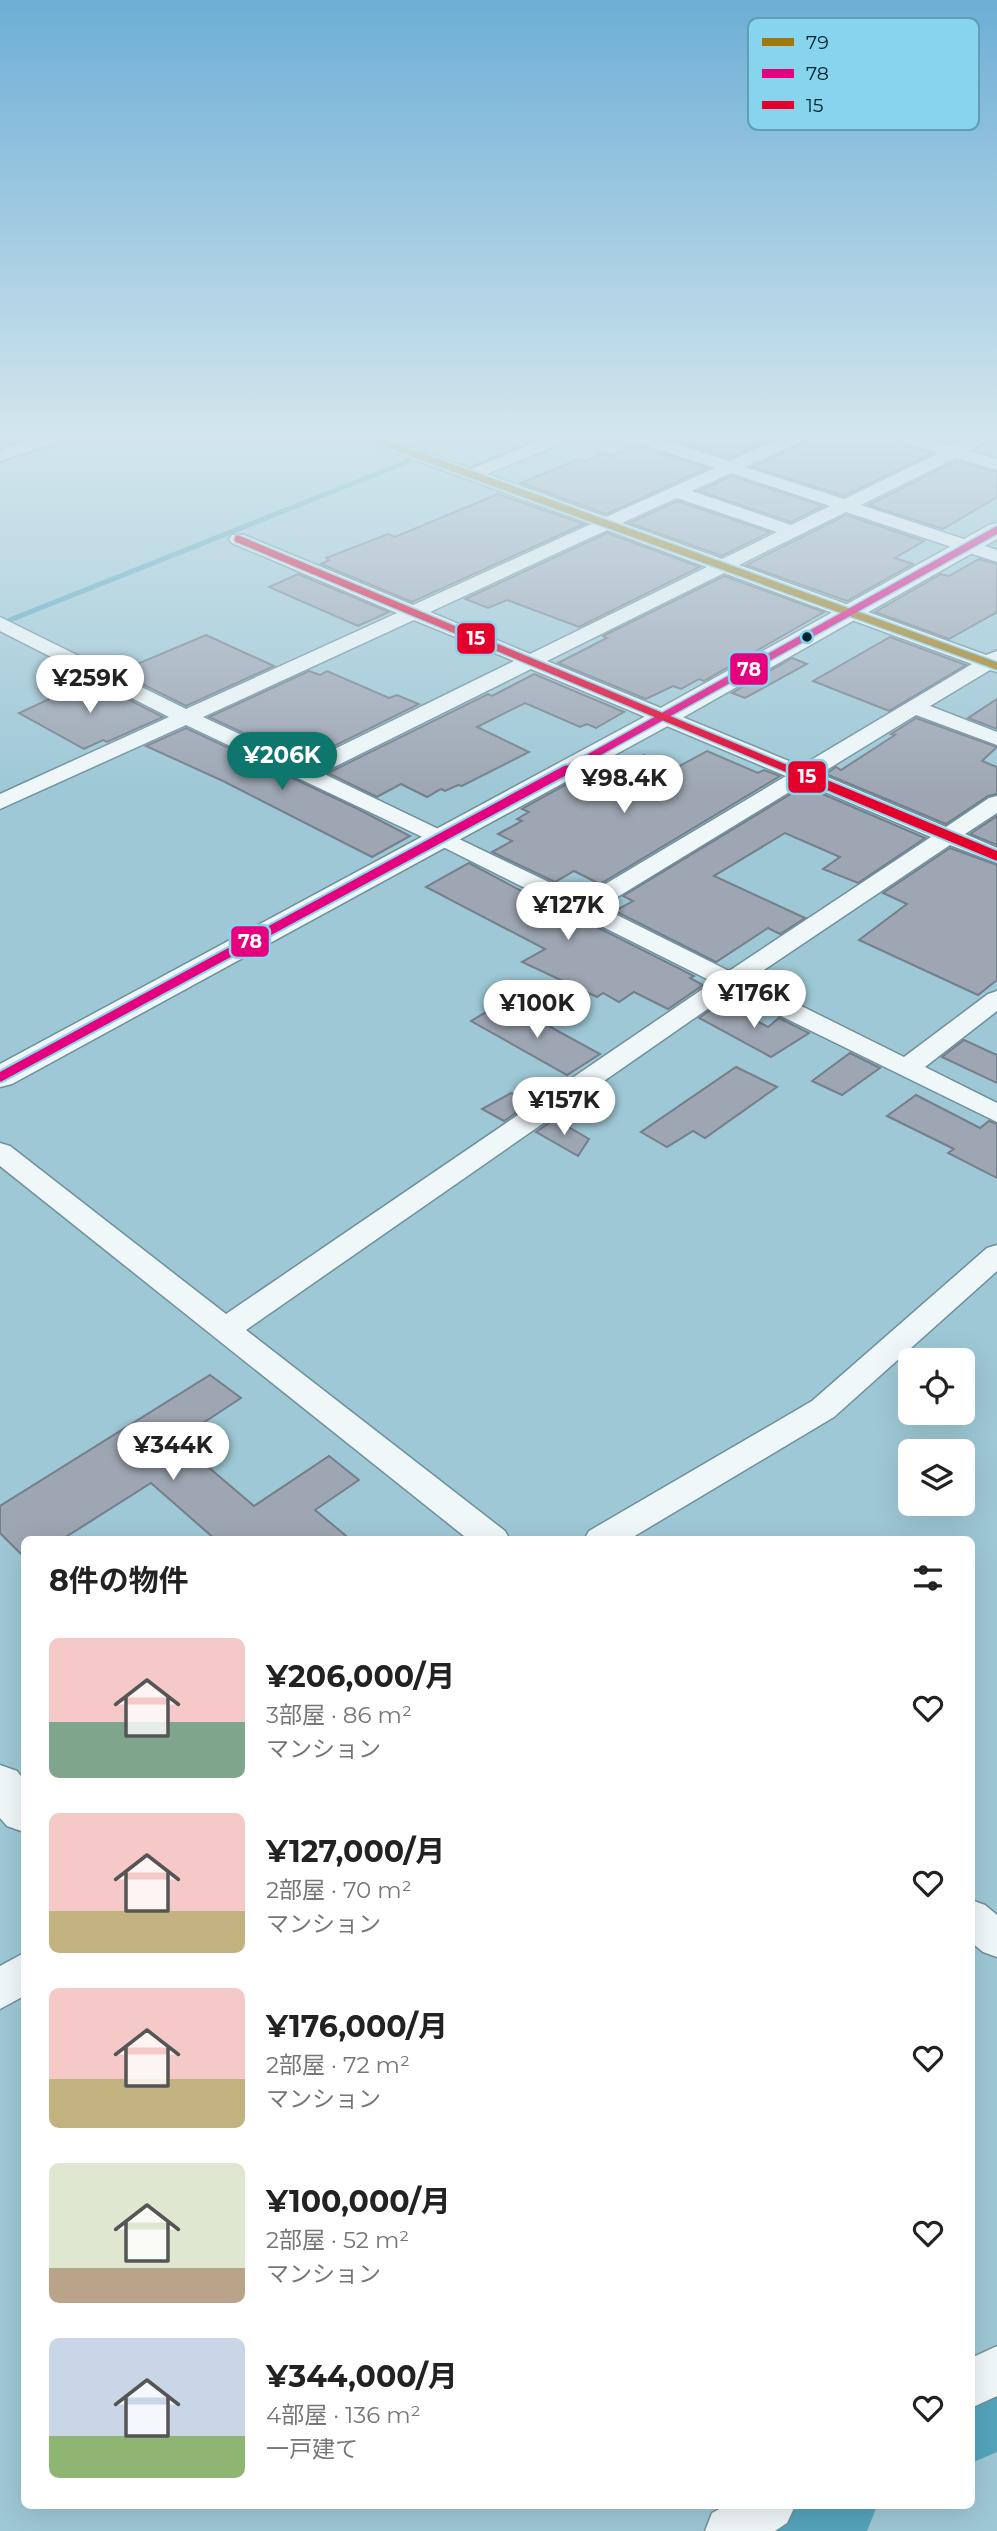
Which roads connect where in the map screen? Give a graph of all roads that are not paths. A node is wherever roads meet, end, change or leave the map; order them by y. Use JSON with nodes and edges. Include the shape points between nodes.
{"nodes":[{"id":1,"x":279,"y":556,"type":"edge"},
{"id":2,"x":538,"y":556,"type":"edge"},
{"id":3,"x":693,"y":556,"type":"edge"},
{"id":4,"x":744,"y":556,"type":"edge"},
{"id":5,"x":952,"y":556,"type":"edge"},
{"id":6,"x":722,"y":567,"type":"junction"},
{"id":7,"x":415,"y":613,"type":"junction"},
{"id":8,"x":852,"y":613,"type":"junction"},
{"id":9,"x":3,"y":628,"type":"edge"},
{"id":10,"x":529,"y":661,"type":"junction"},
{"id":11,"x":994,"y":662,"type":"edge"},
{"id":12,"x":913,"y":707,"type":"junction"},
{"id":13,"x":666,"y":716,"type":"junction"},
{"id":14,"x":186,"y":717,"type":"junction"},
{"id":15,"x":997,"y":739,"type":"edge"},
{"id":16,"x":304,"y":773,"type":"junction"},
{"id":17,"x":802,"y":773,"type":"junction"},
{"id":18,"x":0,"y":802,"type":"edge"},
{"id":19,"x":997,"y":803,"type":"edge"},
{"id":20,"x":948,"y":836,"type":"junction"},
{"id":21,"x":441,"y":837,"type":"junction"},
{"id":22,"x":997,"y":856,"type":"edge"},
{"id":23,"x":583,"y":908,"type":"junction"},
{"id":24,"x":731,"y":981,"type":"junction"},
{"id":25,"x":997,"y":999,"type":"edge"},
{"id":26,"x":906,"y":1069,"type":"junction"},
{"id":27,"x":0,"y":1077,"type":"edge"},
{"id":28,"x":997,"y":1114,"type":"edge"},
{"id":29,"x":0,"y":1152,"type":"edge"},
{"id":30,"x":997,"y":1255,"type":"edge"},
{"id":31,"x":224,"y":1330,"type":"junction"},
{"id":32,"x":488,"y":1536,"type":"edge"},
{"id":33,"x":608,"y":1536,"type":"edge"},
{"id":34,"x":0,"y":1785,"type":"edge"},
{"id":35,"x":21,"y":1809,"type":"edge"},
{"id":36,"x":975,"y":1921,"type":"edge"},
{"id":37,"x":997,"y":1939,"type":"edge"},
{"id":38,"x":21,"y":1974,"type":"edge"},
{"id":39,"x":0,"y":1990,"type":"edge"},
{"id":40,"x":997,"y":2370,"type":"edge"},
{"id":41,"x":975,"y":2382,"type":"edge"},
{"id":42,"x":765,"y":2509,"type":"edge"},
{"id":43,"x":730,"y":2531,"type":"edge"}],
"edges":[{"from":1,"to":7,"type":"street"},
{"from":2,"to":7,"type":"street"},
{"from":3,"to":6,"type":"street"},
{"from":4,"to":6,"type":"street"},
{"from":5,"to":8,"type":"street"},
{"from":6,"to":8,"type":"street"},
{"from":6,"to":10,"type":"street"},
{"from":7,"to":10,"type":"street"},
{"from":7,"to":14,"type":"street"},
{"from":8,"to":11,"type":"street"},
{"from":8,"to":13,"type":"street"},
{"from":9,"to":14,"type":"street"},
{"from":10,"to":13,"type":"street"},
{"from":10,"to":16,"type":"street"},
{"from":11,"to":12,"type":"street"},
{"from":12,"to":15,"type":"street"},
{"from":12,"to":17,"type":"street"},
{"from":13,"to":17,"type":"street"},
{"from":13,"to":21,"type":"street"},
{"from":14,"to":16,"type":"street"},
{"from":14,"to":18,"type":"street"},
{"from":16,"to":21,"type":"street"},
{"from":17,"to":20,"type":"street"},
{"from":17,"to":23,"type":"street"},
{"from":19,"to":20,"type":"street"},
{"from":20,"to":22,"type":"street"},
{"from":20,"to":24,"type":"street"},
{"from":21,"to":23,"type":"street"},
{"from":21,"to":27,"type":"street"},
{"from":23,"to":24,"type":"street"},
{"from":24,"to":26,"type":"street"},
{"from":24,"to":31,"type":"street"},
{"from":25,"to":26,"type":"street"},
{"from":26,"to":28,"type":"street"},
{"from":29,"to":31,"type":"street"},
{"from":30,"to":33,"type":"street","via":[[823,1409]]},
{"from":31,"to":32,"type":"street"},
{"from":34,"to":35,"type":"street"},
{"from":36,"to":37,"type":"street"},
{"from":38,"to":39,"type":"street"},
{"from":40,"to":41,"type":"street"},
{"from":42,"to":43,"type":"street"}]}
